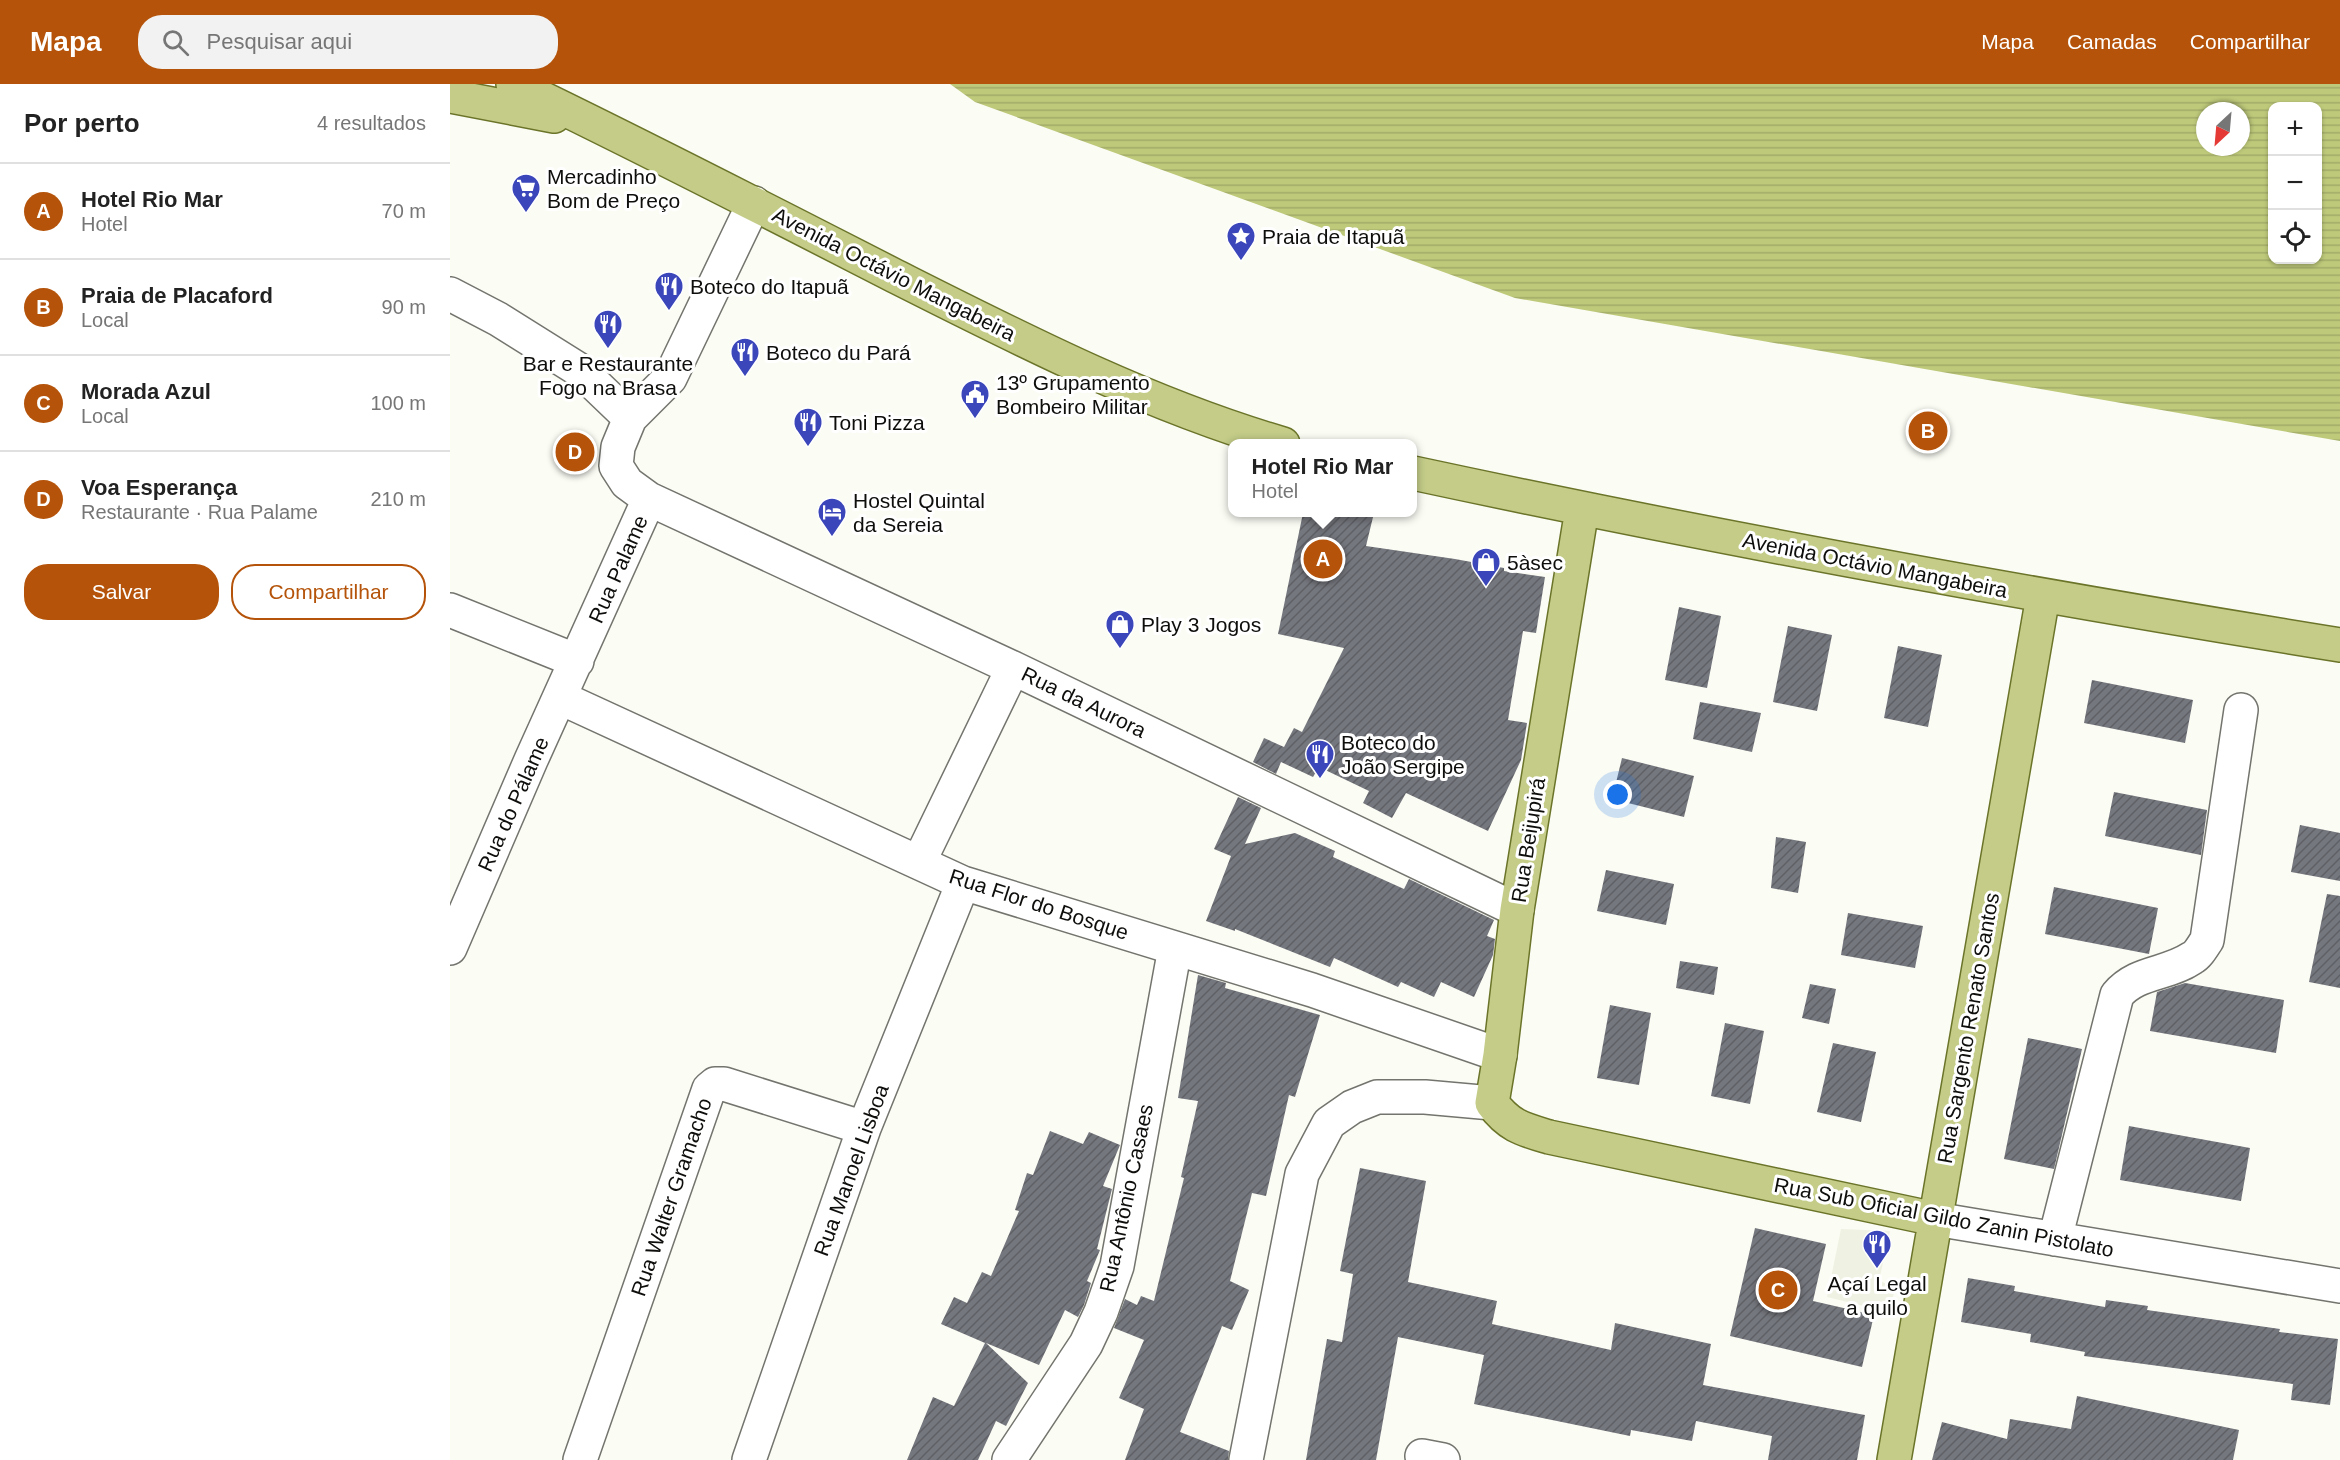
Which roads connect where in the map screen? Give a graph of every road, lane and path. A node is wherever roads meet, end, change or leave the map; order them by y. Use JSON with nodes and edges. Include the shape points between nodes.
{"nodes":[{"id":1,"x":513,"y":84,"type":"edge"},
{"id":2,"x":450,"y":96,"type":"edge"},
{"id":3,"x":597,"y":125,"type":"junction"},
{"id":4,"x":754,"y":204,"type":"junction"},
{"id":5,"x":450,"y":294,"type":"edge"},
{"id":6,"x":630,"y":418,"type":"junction"},
{"id":7,"x":1267,"y":439,"type":"edge"},
{"id":8,"x":1417,"y":474,"type":"edge"},
{"id":9,"x":649,"y":499,"type":"junction"},
{"id":10,"x":1582,"y":509,"type":"junction"},
{"id":11,"x":2043,"y":596,"type":"junction"},
{"id":12,"x":450,"y":610,"type":"edge"},
{"id":13,"x":2340,"y":645,"type":"edge"},
{"id":14,"x":577,"y":661,"type":"junction"},
{"id":15,"x":1013,"y":668,"type":"junction"},
{"id":16,"x":561,"y":698,"type":"junction"},
{"id":17,"x":2241,"y":710,"type":"dead end"},
{"id":18,"x":919,"y":862,"type":"junction"},
{"id":19,"x":963,"y":883,"type":"junction"},
{"id":20,"x":1517,"y":910,"type":"junction"},
{"id":21,"x":450,"y":948,"type":"edge"},
{"id":22,"x":1175,"y":948,"type":"junction"},
{"id":23,"x":1500,"y":1055,"type":"junction"},
{"id":24,"x":1492,"y":1103,"type":"junction"},
{"id":25,"x":864,"y":1128,"type":"junction"},
{"id":26,"x":1935,"y":1219,"type":"junction"},
{"id":27,"x":2055,"y":1239,"type":"junction"},
{"id":28,"x":2340,"y":1286,"type":"edge"},
{"id":29,"x":580,"y":1460,"type":"edge"},
{"id":30,"x":749,"y":1460,"type":"edge"},
{"id":31,"x":1009,"y":1460,"type":"edge"},
{"id":32,"x":1246,"y":1460,"type":"edge"},
{"id":33,"x":1894,"y":1460,"type":"edge"}],
"edges":[{"from":1,"to":3,"type":"main road","name":"Avenida Octávio Mangabeira"},
{"from":2,"to":3,"type":"main road"},
{"from":3,"to":4,"type":"main road","name":"Avenida Octávio Mangabeira"},
{"from":4,"to":6,"type":"street","name":"Rua Palame","via":[[670,378]]},
{"from":4,"to":7,"type":"main road","name":"Avenida Octávio Mangabeira","via":[[1021,339],[1162,402]]},
{"from":5,"to":6,"type":"street","via":[[581,371]]},
{"from":6,"to":9,"type":"street","name":"Rua Palame","via":[[618,447],[616,465],[627,483]]},
{"from":8,"to":10,"type":"main road","name":"Avenida Octávio Mangabeira"},
{"from":9,"to":14,"type":"street","name":"Rua Palame"},
{"from":9,"to":15,"type":"street","name":"Rua da Aurora"},
{"from":10,"to":11,"type":"main road","name":"Avenida Octávio Mangabeira"},
{"from":10,"to":20,"type":"main road","name":"Rua Beijupirá"},
{"from":11,"to":13,"type":"main road","name":"Avenida Octávio Mangabeira"},
{"from":11,"to":26,"type":"main road","name":"Rua Sargento Renato Santos"},
{"from":12,"to":14,"type":"street"},
{"from":14,"to":16,"type":"street","name":"Rua do Pálame"},
{"from":15,"to":18,"type":"street"},
{"from":15,"to":20,"type":"street","name":"Rua da Aurora"},
{"from":16,"to":18,"type":"street","name":"Rua Flor do Bosque"},
{"from":16,"to":21,"type":"street","name":"Rua do Pálame"},
{"from":17,"to":27,"type":"street","via":[[2207,940],[2193,958],[2127,983],[2117,995]]},
{"from":18,"to":19,"type":"street","name":"Rua Flor do Bosque"},
{"from":19,"to":22,"type":"street","name":"Rua Flor do Bosque"},
{"from":19,"to":25,"type":"street","name":"Rua Manoel Lisboa"},
{"from":20,"to":23,"type":"main road","name":"Rua Beijupirá"},
{"from":22,"to":23,"type":"street","name":"Rua Flor do Bosque"},
{"from":22,"to":31,"type":"street","name":"Rua Antônio Casaes","via":[[1116,1266],[1086,1344]]},
{"from":23,"to":24,"type":"main road","name":"Rua Beijupirá"},
{"from":24,"to":26,"type":"main road","name":"Rua Sub Oficial Gildo Zanin Pistolato","via":[[1505,1120],[1549,1137]]},
{"from":24,"to":32,"type":"street","via":[[1377,1097],[1352,1107],[1329,1123],[1302,1174]]},
{"from":25,"to":29,"type":"street","name":"Rua Walter Gramacho","via":[[724,1084],[709,1089]]},
{"from":25,"to":30,"type":"street","name":"Rua Manoel Lisboa"},
{"from":26,"to":27,"type":"street","name":"Rua Sub Oficial Gildo Zanin Pistolato"},
{"from":26,"to":33,"type":"main road","name":"Rua Sargento Renato Santos"},
{"from":27,"to":28,"type":"street","name":"Rua Sub Oficial Gildo Zanin Pistolato"}]}
